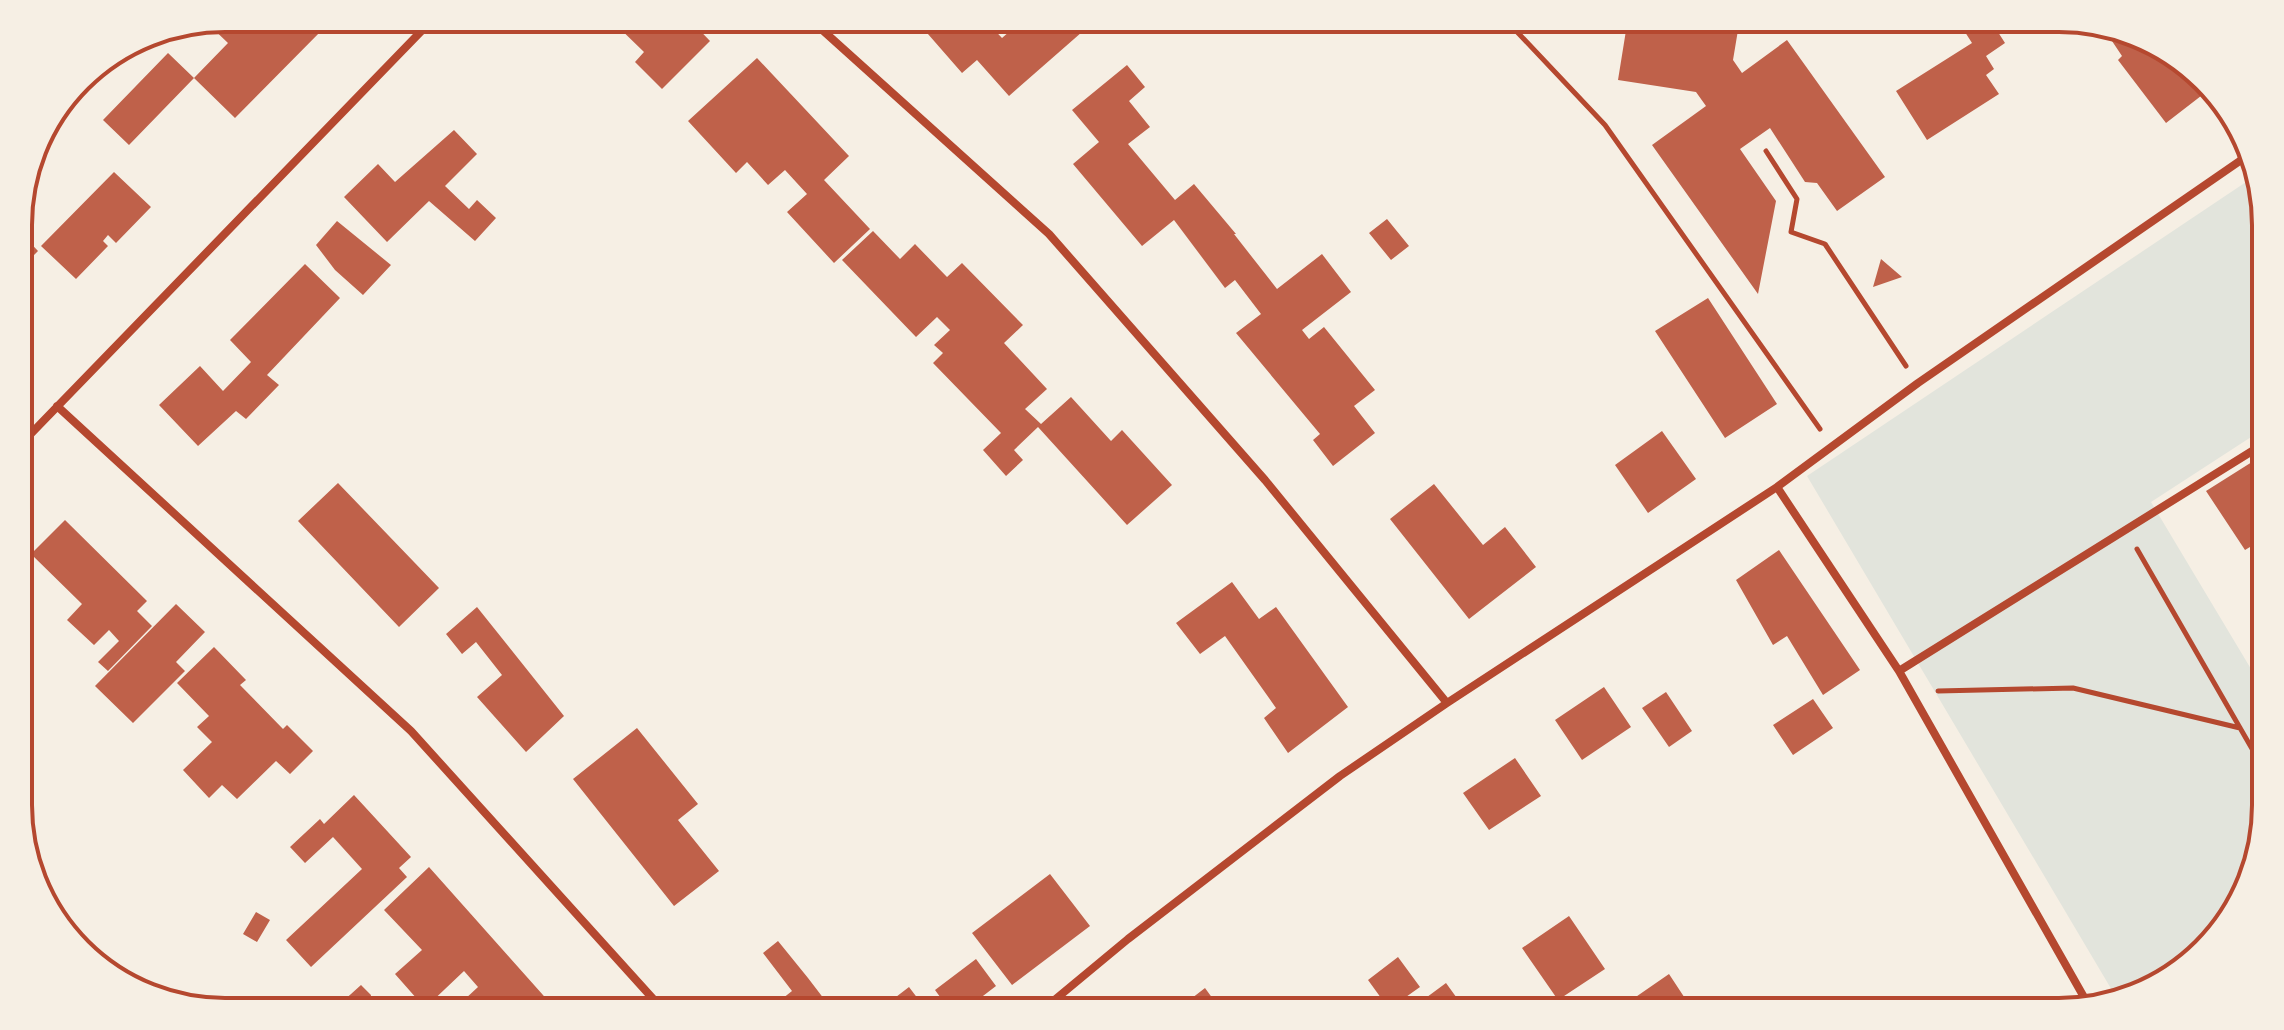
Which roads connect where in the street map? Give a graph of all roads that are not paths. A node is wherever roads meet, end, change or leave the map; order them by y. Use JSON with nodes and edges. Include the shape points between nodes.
{"nodes":[{"id":1,"x":420,"y":32,"type":"edge"},
{"id":2,"x":825,"y":32,"type":"edge"},
{"id":3,"x":2240,"y":161,"type":"edge"},
{"id":4,"x":57,"y":406,"type":"junction"},
{"id":5,"x":32,"y":432,"type":"edge"},
{"id":6,"x":2252,"y":451,"type":"edge"},
{"id":7,"x":1777,"y":487,"type":"junction"},
{"id":8,"x":1899,"y":671,"type":"junction"},
{"id":9,"x":1447,"y":703,"type":"junction"},
{"id":10,"x":2083,"y":996,"type":"edge"},
{"id":11,"x":652,"y":998,"type":"edge"},
{"id":12,"x":1057,"y":998,"type":"edge"}],
"edges":[{"from":1,"to":4,"type":"street"},
{"from":2,"to":9,"type":"street","via":[[1049,234],[1265,480]]},
{"from":3,"to":7,"type":"street"},
{"from":4,"to":5,"type":"street"},
{"from":4,"to":11,"type":"street","via":[[411,731]]},
{"from":6,"to":8,"type":"street"},
{"from":7,"to":8,"type":"street"},
{"from":7,"to":9,"type":"street"},
{"from":8,"to":10,"type":"street"},
{"from":9,"to":12,"type":"street","via":[[1340,776]]}]}
